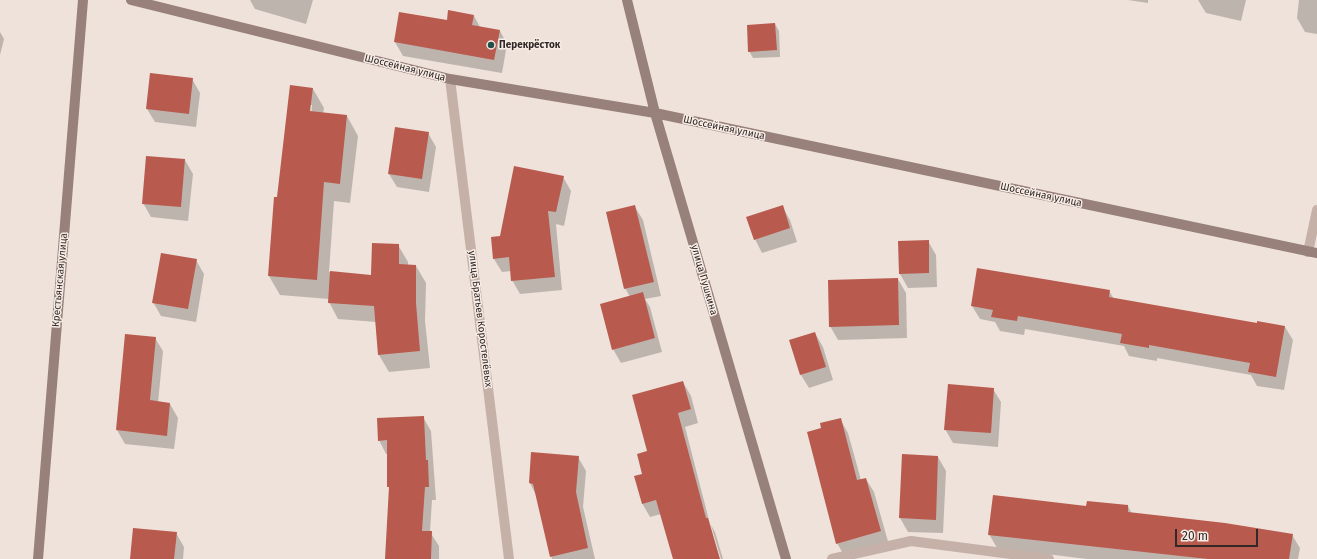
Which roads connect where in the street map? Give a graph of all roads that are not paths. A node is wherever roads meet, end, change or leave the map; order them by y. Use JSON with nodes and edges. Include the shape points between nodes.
{"nodes":[{"id":1,"x":83,"y":0,"type":"edge"},
{"id":2,"x":131,"y":0,"type":"edge"},
{"id":3,"x":627,"y":0,"type":"edge"},
{"id":4,"x":450,"y":79,"type":"junction"},
{"id":5,"x":655,"y":113,"type":"junction"},
{"id":6,"x":1317,"y":210,"type":"edge"},
{"id":7,"x":1313,"y":252,"type":"edge"},
{"id":8,"x":38,"y":559,"type":"edge"},
{"id":9,"x":509,"y":559,"type":"edge"},
{"id":10,"x":786,"y":559,"type":"edge"},
{"id":11,"x":832,"y":559,"type":"edge"},
{"id":12,"x":1050,"y":559,"type":"edge"}],
"edges":[{"from":1,"to":8,"type":"street","name":"Крестьянская улица"},
{"from":2,"to":4,"type":"street","name":"Шоссейная улица"},
{"from":3,"to":5,"type":"street","name":"улица Пушкина"},
{"from":4,"to":5,"type":"street","name":"Шоссейная улица"},
{"from":4,"to":9,"type":"street","name":"улица Братьев Коростелёвых"},
{"from":5,"to":7,"type":"street","name":"Шоссейная улица"},
{"from":5,"to":10,"type":"street","name":"улица Пушкина"},
{"from":6,"to":7,"type":"street"},
{"from":11,"to":12,"type":"street","via":[[911,541]]}]}
